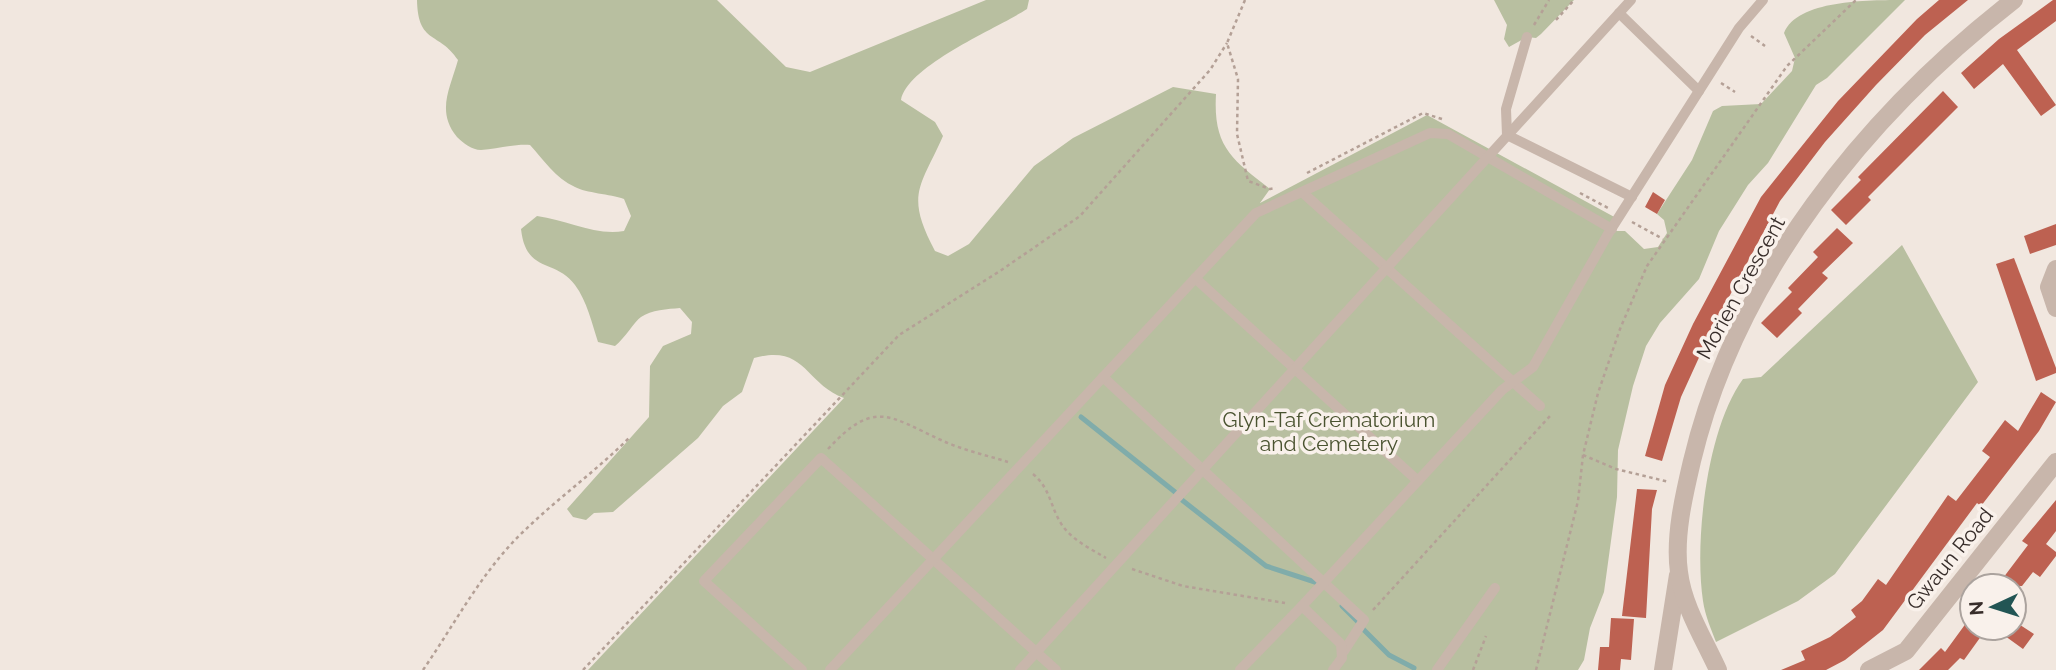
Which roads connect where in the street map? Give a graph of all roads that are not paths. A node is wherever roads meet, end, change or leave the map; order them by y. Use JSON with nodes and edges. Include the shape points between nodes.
{"nodes":[{"id":1,"x":1631,"y":0,"type":"edge"},
{"id":2,"x":1763,"y":0,"type":"edge"},
{"id":3,"x":2014,"y":0,"type":"edge"},
{"id":4,"x":1619,"y":13,"type":"junction"},
{"id":5,"x":1527,"y":37,"type":"road end"},
{"id":6,"x":1699,"y":92,"type":"junction"},
{"id":7,"x":1507,"y":135,"type":"junction"},
{"id":8,"x":1488,"y":156,"type":"junction"},
{"id":9,"x":1303,"y":192,"type":"junction"},
{"id":10,"x":1632,"y":197,"type":"junction"},
{"id":11,"x":1612,"y":229,"type":"junction"},
{"id":12,"x":1387,"y":268,"type":"junction"},
{"id":13,"x":2056,"y":270,"type":"edge"},
{"id":14,"x":1195,"y":278,"type":"junction"},
{"id":15,"x":2056,"y":308,"type":"edge"},
{"id":16,"x":1296,"y":370,"type":"junction"},
{"id":17,"x":1103,"y":377,"type":"junction"},
{"id":18,"x":1513,"y":382,"type":"junction"},
{"id":19,"x":1540,"y":406,"type":"road end"},
{"id":20,"x":2056,"y":463,"type":"edge"},
{"id":21,"x":1201,"y":471,"type":"junction"},
{"id":22,"x":1418,"y":481,"type":"junction"},
{"id":23,"x":933,"y":558,"type":"junction"},
{"id":24,"x":1679,"y":572,"type":"junction"},
{"id":25,"x":1324,"y":582,"type":"junction"},
{"id":26,"x":1495,"y":588,"type":"dead end"},
{"id":27,"x":1302,"y":607,"type":"junction"},
{"id":28,"x":1344,"y":651,"type":"junction"},
{"id":29,"x":1037,"y":652,"type":"junction"},
{"id":30,"x":802,"y":670,"type":"edge"},
{"id":31,"x":830,"y":670,"type":"edge"},
{"id":32,"x":1020,"y":670,"type":"edge"},
{"id":33,"x":1056,"y":670,"type":"edge"},
{"id":34,"x":1240,"y":670,"type":"edge"},
{"id":35,"x":1333,"y":670,"type":"edge"},
{"id":36,"x":1437,"y":670,"type":"edge"},
{"id":37,"x":1663,"y":670,"type":"edge"},
{"id":38,"x":1718,"y":670,"type":"edge"},
{"id":39,"x":1869,"y":670,"type":"edge"}],
"edges":[{"from":1,"to":4,"type":"lane"},
{"from":2,"to":6,"type":"lane"},
{"from":3,"to":24,"type":"street","name":"Morien Crescent","via":[[1965,39],[1880,123],[1805,218],[1765,282],[1727,355],[1702,419],[1686,486]]},
{"from":4,"to":6,"type":"lane"},
{"from":4,"to":7,"type":"lane"},
{"from":5,"to":7,"type":"lane","via":[[1506,109]]},
{"from":6,"to":10,"type":"lane"},
{"from":7,"to":8,"type":"lane"},
{"from":7,"to":10,"type":"lane"},
{"from":8,"to":9,"type":"lane","via":[[1448,134],[1430,133]]},
{"from":8,"to":11,"type":"lane"},
{"from":8,"to":12,"type":"lane"},
{"from":9,"to":12,"type":"lane"},
{"from":9,"to":14,"type":"lane","via":[[1256,213]]},
{"from":10,"to":11,"type":"lane"},
{"from":11,"to":18,"type":"lane","via":[[1533,367]]},
{"from":12,"to":16,"type":"lane"},
{"from":12,"to":18,"type":"lane"},
{"from":13,"to":15,"type":"street","via":[[2049,287]]},
{"from":14,"to":16,"type":"lane"},
{"from":14,"to":17,"type":"lane"},
{"from":16,"to":21,"type":"lane"},
{"from":16,"to":22,"type":"lane"},
{"from":17,"to":21,"type":"lane"},
{"from":17,"to":23,"type":"lane"},
{"from":18,"to":19,"type":"lane"},
{"from":18,"to":22,"type":"lane"},
{"from":20,"to":39,"type":"street","name":"Gwaun Road","via":[[1906,651]]},
{"from":21,"to":25,"type":"lane"},
{"from":21,"to":29,"type":"lane"},
{"from":22,"to":25,"type":"lane"},
{"from":23,"to":29,"type":"lane"},
{"from":23,"to":30,"type":"lane","via":[[821,458],[704,581]]},
{"from":23,"to":31,"type":"lane"},
{"from":24,"to":37,"type":"street"},
{"from":24,"to":38,"type":"street","name":"Morien Crescent"},
{"from":25,"to":27,"type":"lane"},
{"from":25,"to":28,"type":"lane","via":[[1364,620]]},
{"from":26,"to":36,"type":"lane"},
{"from":27,"to":28,"type":"lane"},
{"from":27,"to":34,"type":"lane"},
{"from":28,"to":35,"type":"lane"},
{"from":29,"to":32,"type":"lane"},
{"from":29,"to":33,"type":"lane"}]}
